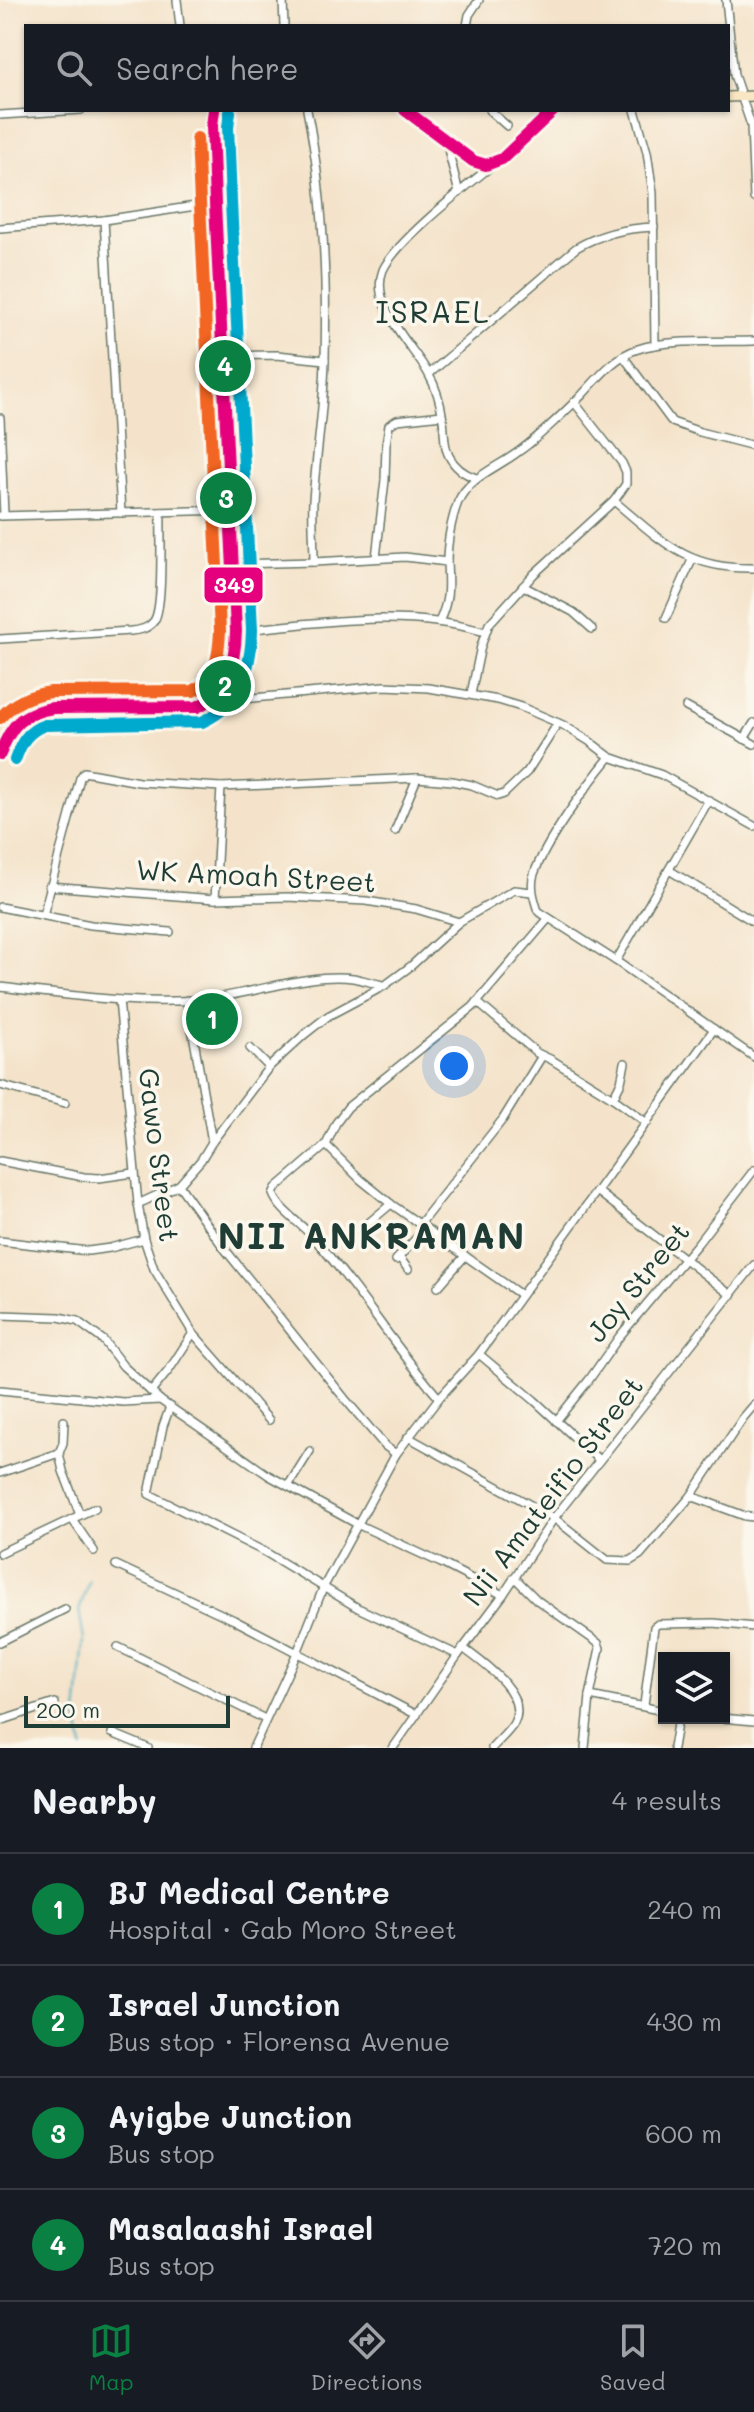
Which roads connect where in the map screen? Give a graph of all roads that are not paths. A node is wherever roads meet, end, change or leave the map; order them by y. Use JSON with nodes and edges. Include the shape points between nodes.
{"nodes":[{"id":1,"x":177,"y":0,"type":"edge"},
{"id":2,"x":283,"y":0,"type":"edge"},
{"id":3,"x":479,"y":0,"type":"edge"},
{"id":4,"x":726,"y":0,"type":"edge"},
{"id":5,"x":180,"y":24,"type":"edge"},
{"id":6,"x":284,"y":24,"type":"edge"},
{"id":7,"x":467,"y":24,"type":"edge"},
{"id":8,"x":728,"y":24,"type":"edge"},
{"id":9,"x":730,"y":46,"type":"edge"},
{"id":10,"x":754,"y":96,"type":"edge"},
{"id":11,"x":730,"y":97,"type":"edge"},
{"id":12,"x":741,"y":97,"type":"junction"},
{"id":13,"x":49,"y":112,"type":"edge"},
{"id":14,"x":214,"y":112,"type":"edge"},
{"id":15,"x":307,"y":112,"type":"edge"},
{"id":16,"x":408,"y":112,"type":"edge"},
{"id":17,"x":491,"y":112,"type":"edge"},
{"id":18,"x":552,"y":112,"type":"edge"},
{"id":19,"x":636,"y":112,"type":"edge"},
{"id":20,"x":0,"y":115,"type":"edge"},
{"id":21,"x":507,"y":126,"type":"dead end"},
{"id":22,"x":446,"y":140,"type":"junction"},
{"id":23,"x":497,"y":162,"type":"junction"},
{"id":24,"x":459,"y":193,"type":"junction"},
{"id":25,"x":754,"y":198,"type":"edge"},
{"id":26,"x":215,"y":203,"type":"junction"},
{"id":27,"x":104,"y":220,"type":"junction"},
{"id":28,"x":654,"y":227,"type":"junction"},
{"id":29,"x":0,"y":228,"type":"edge"},
{"id":30,"x":754,"y":341,"type":"edge"},
{"id":31,"x":655,"y":345,"type":"junction"},
{"id":32,"x":222,"y":356,"type":"junction"},
{"id":33,"x":623,"y":356,"type":"junction"},
{"id":34,"x":325,"y":360,"type":"junction"},
{"id":35,"x":429,"y":374,"type":"junction"},
{"id":36,"x":574,"y":402,"type":"junction"},
{"id":37,"x":442,"y":415,"type":"junction"},
{"id":38,"x":0,"y":418,"type":"edge"},
{"id":39,"x":754,"y":446,"type":"edge"},
{"id":40,"x":476,"y":478,"type":"junction"},
{"id":41,"x":614,"y":501,"type":"junction"},
{"id":42,"x":230,"y":510,"type":"junction"},
{"id":43,"x":161,"y":512,"type":"junction"},
{"id":44,"x":121,"y":513,"type":"junction"},
{"id":45,"x":2,"y":515,"type":"edge"},
{"id":46,"x":376,"y":558,"type":"junction"},
{"id":47,"x":692,"y":560,"type":"junction"},
{"id":48,"x":314,"y":562,"type":"junction"},
{"id":49,"x":447,"y":562,"type":"junction"},
{"id":50,"x":233,"y":564,"type":"junction"},
{"id":51,"x":754,"y":568,"type":"edge"},
{"id":52,"x":523,"y":586,"type":"junction"},
{"id":53,"x":666,"y":618,"type":"dead end"},
{"id":54,"x":439,"y":622,"type":"junction"},
{"id":55,"x":592,"y":629,"type":"dead end"},
{"id":56,"x":236,"y":631,"type":"junction"},
{"id":57,"x":485,"y":632,"type":"junction"},
{"id":58,"x":0,"y":639,"type":"edge"},
{"id":59,"x":471,"y":694,"type":"junction"},
{"id":60,"x":209,"y":702,"type":"junction"},
{"id":61,"x":686,"y":707,"type":"dead end"},
{"id":62,"x":0,"y":712,"type":"edge"},
{"id":63,"x":33,"y":712,"type":"junction"},
{"id":64,"x":558,"y":723,"type":"junction"},
{"id":65,"x":754,"y":723,"type":"edge"},
{"id":66,"x":744,"y":739,"type":"junction"},
{"id":67,"x":754,"y":744,"type":"edge"},
{"id":68,"x":0,"y":754,"type":"edge"},
{"id":69,"x":610,"y":757,"type":"junction"},
{"id":70,"x":417,"y":778,"type":"junction"},
{"id":71,"x":221,"y":787,"type":"junction"},
{"id":72,"x":709,"y":800,"type":"junction"},
{"id":73,"x":754,"y":826,"type":"edge"},
{"id":74,"x":395,"y":831,"type":"dead end"},
{"id":75,"x":669,"y":870,"type":"junction"},
{"id":76,"x":49,"y":886,"type":"junction"},
{"id":77,"x":532,"y":892,"type":"junction"},
{"id":78,"x":215,"y":899,"type":"junction"},
{"id":79,"x":0,"y":907,"type":"edge"},
{"id":80,"x":43,"y":915,"type":"junction"},
{"id":81,"x":548,"y":919,"type":"junction"},
{"id":82,"x":459,"y":922,"type":"junction"},
{"id":83,"x":754,"y":922,"type":"edge"},
{"id":84,"x":170,"y":932,"type":"dead end"},
{"id":85,"x":616,"y":961,"type":"junction"},
{"id":86,"x":384,"y":986,"type":"junction"},
{"id":87,"x":0,"y":987,"type":"edge"},
{"id":88,"x":119,"y":1000,"type":"junction"},
{"id":89,"x":187,"y":1000,"type":"junction"},
{"id":90,"x":477,"y":1002,"type":"junction"},
{"id":91,"x":714,"y":1029,"type":"junction"},
{"id":92,"x":250,"y":1048,"type":"dead end"},
{"id":93,"x":542,"y":1056,"type":"junction"},
{"id":94,"x":754,"y":1057,"type":"edge"},
{"id":95,"x":625,"y":1063,"type":"dead end"},
{"id":96,"x":269,"y":1067,"type":"junction"},
{"id":97,"x":0,"y":1085,"type":"edge"},
{"id":98,"x":613,"y":1098,"type":"junction"},
{"id":99,"x":65,"y":1103,"type":"dead end"},
{"id":100,"x":647,"y":1123,"type":"junction"},
{"id":101,"x":212,"y":1142,"type":"junction"},
{"id":102,"x":326,"y":1145,"type":"junction"},
{"id":103,"x":0,"y":1161,"type":"edge"},
{"id":104,"x":754,"y":1170,"type":"edge"},
{"id":105,"x":134,"y":1173,"type":"junction"},
{"id":106,"x":179,"y":1185,"type":"junction"},
{"id":107,"x":597,"y":1191,"type":"junction"},
{"id":108,"x":138,"y":1204,"type":"junction"},
{"id":109,"x":391,"y":1204,"type":"junction"},
{"id":110,"x":423,"y":1226,"type":"junction"},
{"id":111,"x":359,"y":1231,"type":"dead end"},
{"id":112,"x":144,"y":1239,"type":"junction"},
{"id":113,"x":0,"y":1241,"type":"edge"},
{"id":114,"x":465,"y":1256,"type":"junction"},
{"id":115,"x":684,"y":1259,"type":"junction"},
{"id":116,"x":754,"y":1265,"type":"edge"},
{"id":117,"x":408,"y":1269,"type":"dead end"},
{"id":118,"x":438,"y":1287,"type":"dead end"},
{"id":119,"x":521,"y":1295,"type":"junction"},
{"id":120,"x":731,"y":1295,"type":"junction"},
{"id":121,"x":0,"y":1315,"type":"edge"},
{"id":122,"x":193,"y":1333,"type":"junction"},
{"id":123,"x":479,"y":1354,"type":"junction"},
{"id":124,"x":0,"y":1390,"type":"edge"},
{"id":125,"x":151,"y":1392,"type":"junction"},
{"id":126,"x":439,"y":1398,"type":"junction"},
{"id":127,"x":160,"y":1400,"type":"junction"},
{"id":128,"x":754,"y":1405,"type":"edge"},
{"id":129,"x":170,"y":1407,"type":"junction"},
{"id":130,"x":269,"y":1420,"type":"dead end"},
{"id":131,"x":64,"y":1421,"type":"dead end"},
{"id":132,"x":556,"y":1421,"type":"junction"},
{"id":133,"x":408,"y":1437,"type":"junction"},
{"id":134,"x":310,"y":1451,"type":"dead end"},
{"id":135,"x":59,"y":1453,"type":"junction"},
{"id":136,"x":396,"y":1454,"type":"junction"},
{"id":137,"x":599,"y":1460,"type":"junction"},
{"id":138,"x":0,"y":1473,"type":"edge"},
{"id":139,"x":288,"y":1486,"type":"junction"},
{"id":140,"x":691,"y":1496,"type":"junction"},
{"id":141,"x":95,"y":1508,"type":"dead end"},
{"id":142,"x":76,"y":1517,"type":"junction"},
{"id":143,"x":754,"y":1517,"type":"edge"},
{"id":144,"x":554,"y":1518,"type":"junction"},
{"id":145,"x":359,"y":1525,"type":"junction"},
{"id":146,"x":94,"y":1551,"type":"dead end"},
{"id":147,"x":0,"y":1553,"type":"edge"},
{"id":148,"x":116,"y":1565,"type":"dead end"},
{"id":149,"x":514,"y":1577,"type":"junction"},
{"id":150,"x":324,"y":1586,"type":"junction"},
{"id":151,"x":503,"y":1595,"type":"junction"},
{"id":152,"x":65,"y":1609,"type":"dead end"},
{"id":153,"x":754,"y":1627,"type":"edge"},
{"id":154,"x":0,"y":1642,"type":"edge"},
{"id":155,"x":118,"y":1647,"type":"dead end"},
{"id":156,"x":460,"y":1652,"type":"junction"},
{"id":157,"x":297,"y":1653,"type":"junction"},
{"id":158,"x":590,"y":1696,"type":"junction"},
{"id":159,"x":55,"y":1703,"type":"dead end"},
{"id":160,"x":644,"y":1705,"type":"junction"},
{"id":161,"x":658,"y":1709,"type":"edge"},
{"id":162,"x":417,"y":1715,"type":"junction"},
{"id":163,"x":265,"y":1719,"type":"junction"},
{"id":164,"x":730,"y":1719,"type":"edge"},
{"id":165,"x":0,"y":1721,"type":"edge"},
{"id":166,"x":754,"y":1721,"type":"edge"},
{"id":167,"x":677,"y":1724,"type":"edge"},
{"id":168,"x":112,"y":1733,"type":"dead end"},
{"id":169,"x":147,"y":1748,"type":"edge"},
{"id":170,"x":253,"y":1748,"type":"edge"},
{"id":171,"x":393,"y":1748,"type":"edge"},
{"id":172,"x":492,"y":1748,"type":"edge"},
{"id":173,"x":585,"y":1748,"type":"edge"},
{"id":174,"x":673,"y":1748,"type":"edge"}],
"edges":[{"from":1,"to":5,"type":"street"},
{"from":2,"to":6,"type":"street"},
{"from":3,"to":7,"type":"street"},
{"from":4,"to":8,"type":"street"},
{"from":9,"to":12,"type":"street"},
{"from":10,"to":12,"type":"street"},
{"from":11,"to":12,"type":"street"},
{"from":12,"to":25,"type":"street","via":[[751,125]]},
{"from":13,"to":20,"type":"street"},
{"from":14,"to":26,"type":"street"},
{"from":15,"to":34,"type":"street","via":[[320,209]]},
{"from":16,"to":22,"type":"street"},
{"from":17,"to":21,"type":"street"},
{"from":18,"to":23,"type":"street"},
{"from":19,"to":28,"type":"street","via":[[651,173]]},
{"from":22,"to":23,"type":"street","via":[[480,164]]},
{"from":22,"to":24,"type":"street"},
{"from":23,"to":24,"type":"street"},
{"from":24,"to":35,"type":"street","via":[[403,245],[381,280],[382,301]]},
{"from":26,"to":27,"type":"street"},
{"from":26,"to":32,"type":"street"},
{"from":27,"to":29,"type":"street"},
{"from":27,"to":44,"type":"street"},
{"from":28,"to":31,"type":"street"},
{"from":28,"to":35,"type":"street","via":[[603,235],[576,248]]},
{"from":30,"to":31,"type":"street"},
{"from":31,"to":33,"type":"street"},
{"from":32,"to":34,"type":"street"},
{"from":32,"to":42,"type":"street"},
{"from":33,"to":36,"type":"street"},
{"from":33,"to":39,"type":"street","via":[[672,422]]},
{"from":34,"to":48,"type":"street","via":[[313,502]]},
{"from":35,"to":37,"type":"street"},
{"from":36,"to":40,"type":"street","via":[[522,450]]},
{"from":36,"to":41,"type":"street","via":[[625,468],[626,484]]},
{"from":37,"to":40,"type":"street","via":[[449,456]]},
{"from":37,"to":46,"type":"street","via":[[389,425]]},
{"from":38,"to":45,"type":"street"},
{"from":40,"to":49,"type":"street","via":[[458,504]]},
{"from":41,"to":47,"type":"street"},
{"from":41,"to":52,"type":"street"},
{"from":42,"to":43,"type":"street"},
{"from":42,"to":50,"type":"street"},
{"from":43,"to":44,"type":"street"},
{"from":43,"to":58,"type":"street","via":[[153,622],[131,631]]},
{"from":44,"to":45,"type":"street"},
{"from":46,"to":48,"type":"street"},
{"from":46,"to":49,"type":"street"},
{"from":47,"to":51,"type":"street"},
{"from":47,"to":53,"type":"street"},
{"from":48,"to":50,"type":"street"},
{"from":49,"to":54,"type":"street","via":[[449,588]]},
{"from":50,"to":56,"type":"street"},
{"from":52,"to":55,"type":"street","via":[[573,612]]},
{"from":52,"to":57,"type":"street"},
{"from":54,"to":56,"type":"street","via":[[359,620]]},
{"from":54,"to":57,"type":"street"},
{"from":56,"to":60,"type":"street","via":[[231,668]]},
{"from":57,"to":59,"type":"street"},
{"from":59,"to":60,"type":"street","via":[[384,686]]},
{"from":59,"to":64,"type":"street"},
{"from":60,"to":63,"type":"street","via":[[182,708]]},
{"from":61,"to":66,"type":"street"},
{"from":62,"to":63,"type":"street"},
{"from":63,"to":68,"type":"street","via":[[8,731]]},
{"from":64,"to":69,"type":"street"},
{"from":64,"to":70,"type":"street","via":[[527,772],[504,794]]},
{"from":65,"to":66,"type":"street"},
{"from":66,"to":67,"type":"street"},
{"from":69,"to":72,"type":"street","via":[[662,775]]},
{"from":69,"to":77,"type":"street","via":[[554,838],[533,876]]},
{"from":70,"to":71,"type":"street"},
{"from":70,"to":74,"type":"street"},
{"from":71,"to":76,"type":"street","via":[[84,772]]},
{"from":71,"to":78,"type":"street"},
{"from":72,"to":73,"type":"street"},
{"from":72,"to":75,"type":"street"},
{"from":75,"to":83,"type":"street"},
{"from":75,"to":85,"type":"street"},
{"from":76,"to":78,"type":"street","name":"WK Amoah Street"},
{"from":76,"to":80,"type":"street"},
{"from":77,"to":81,"type":"street","via":[[538,911]]},
{"from":77,"to":82,"type":"street","via":[[514,890]]},
{"from":78,"to":82,"type":"street","name":"WK Amoah Street","via":[[366,901]]},
{"from":79,"to":80,"type":"street"},
{"from":80,"to":84,"type":"street"},
{"from":81,"to":85,"type":"street"},
{"from":81,"to":90,"type":"street"},
{"from":82,"to":86,"type":"street"},
{"from":85,"to":91,"type":"street"},
{"from":86,"to":89,"type":"street","via":[[350,978],[314,979]]},
{"from":86,"to":96,"type":"street","via":[[328,1016]]},
{"from":87,"to":88,"type":"street"},
{"from":88,"to":89,"type":"street"},
{"from":88,"to":105,"type":"street","name":"Gawo Street"},
{"from":89,"to":101,"type":"street"},
{"from":90,"to":93,"type":"street"},
{"from":90,"to":102,"type":"street","via":[[348,1107]]},
{"from":91,"to":94,"type":"street"},
{"from":91,"to":100,"type":"street"},
{"from":92,"to":96,"type":"street"},
{"from":93,"to":98,"type":"street"},
{"from":93,"to":110,"type":"street","via":[[503,1119]]},
{"from":95,"to":98,"type":"street"},
{"from":96,"to":101,"type":"street"},
{"from":97,"to":99,"type":"street"},
{"from":98,"to":100,"type":"street"},
{"from":100,"to":107,"type":"street"},
{"from":101,"to":106,"type":"street"},
{"from":102,"to":109,"type":"street"},
{"from":102,"to":126,"type":"street","via":[[276,1188],[276,1202],[330,1256]]},
{"from":103,"to":105,"type":"street","via":[[84,1177]]},
{"from":104,"to":115,"type":"street","name":"Joy Street"},
{"from":105,"to":108,"type":"street","name":"Gawo Street"},
{"from":106,"to":108,"type":"street"},
{"from":106,"to":136,"type":"street","via":[[345,1399]]},
{"from":107,"to":115,"type":"street"},
{"from":107,"to":119,"type":"street"},
{"from":108,"to":112,"type":"street","name":"Gawo Street"},
{"from":109,"to":110,"type":"street"},
{"from":109,"to":111,"type":"street"},
{"from":110,"to":114,"type":"street"},
{"from":110,"to":117,"type":"street","via":[[398,1258]]},
{"from":112,"to":113,"type":"street","via":[[88,1251]]},
{"from":112,"to":122,"type":"street","name":"Gawo Street","via":[[154,1269]]},
{"from":114,"to":118,"type":"street"},
{"from":114,"to":119,"type":"street"},
{"from":115,"to":120,"type":"street"},
{"from":115,"to":132,"type":"street","name":"Joy Street"},
{"from":116,"to":120,"type":"street","name":"Nii Amateifio Street"},
{"from":119,"to":123,"type":"street"},
{"from":120,"to":137,"type":"street","name":"Nii Amateifio Street"},
{"from":121,"to":125,"type":"street","via":[[77,1321],[103,1340]]},
{"from":122,"to":125,"type":"street"},
{"from":122,"to":130,"type":"street","name":"Gawo Street"},
{"from":123,"to":126,"type":"street"},
{"from":123,"to":132,"type":"street"},
{"from":124,"to":127,"type":"street","via":[[123,1402]]},
{"from":125,"to":127,"type":"street"},
{"from":126,"to":133,"type":"street"},
{"from":127,"to":129,"type":"street"},
{"from":128,"to":140,"type":"street"},
{"from":129,"to":139,"type":"street"},
{"from":129,"to":150,"type":"street","via":[[149,1494]]},
{"from":131,"to":135,"type":"street"},
{"from":132,"to":137,"type":"street"},
{"from":133,"to":136,"type":"street"},
{"from":133,"to":144,"type":"street"},
{"from":134,"to":139,"type":"street"},
{"from":135,"to":138,"type":"street"},
{"from":135,"to":142,"type":"street"},
{"from":136,"to":145,"type":"street"},
{"from":137,"to":144,"type":"street","name":"Nii Amateifio Street"},
{"from":139,"to":145,"type":"street"},
{"from":140,"to":143,"type":"street"},
{"from":140,"to":144,"type":"street","via":[[630,1561],[607,1560]]},
{"from":141,"to":142,"type":"street"},
{"from":142,"to":146,"type":"street"},
{"from":142,"to":147,"type":"street"},
{"from":144,"to":149,"type":"street","name":"Nii Amateifio Street"},
{"from":145,"to":150,"type":"street"},
{"from":145,"to":151,"type":"street"},
{"from":148,"to":157,"type":"street"},
{"from":149,"to":151,"type":"street","name":"Nii Amateifio Street"},
{"from":149,"to":158,"type":"street","via":[[598,1643]]},
{"from":150,"to":156,"type":"street","via":[[358,1608]]},
{"from":150,"to":157,"type":"street"},
{"from":151,"to":156,"type":"street","name":"Nii Amateifio Street"},
{"from":152,"to":154,"type":"street"},
{"from":153,"to":160,"type":"street","via":[[658,1624]]},
{"from":155,"to":163,"type":"street"},
{"from":156,"to":162,"type":"street","name":"Nii Amateifio Street"},
{"from":156,"to":172,"type":"street","via":[[488,1667],[516,1700],[513,1724]]},
{"from":157,"to":162,"type":"street"},
{"from":157,"to":163,"type":"street"},
{"from":158,"to":160,"type":"street"},
{"from":158,"to":173,"type":"street"},
{"from":159,"to":165,"type":"street"},
{"from":160,"to":161,"type":"street"},
{"from":162,"to":171,"type":"street","name":"Nii Amateifio Street"},
{"from":163,"to":170,"type":"street"},
{"from":164,"to":166,"type":"street"},
{"from":167,"to":174,"type":"street"},
{"from":168,"to":169,"type":"street"}]}
